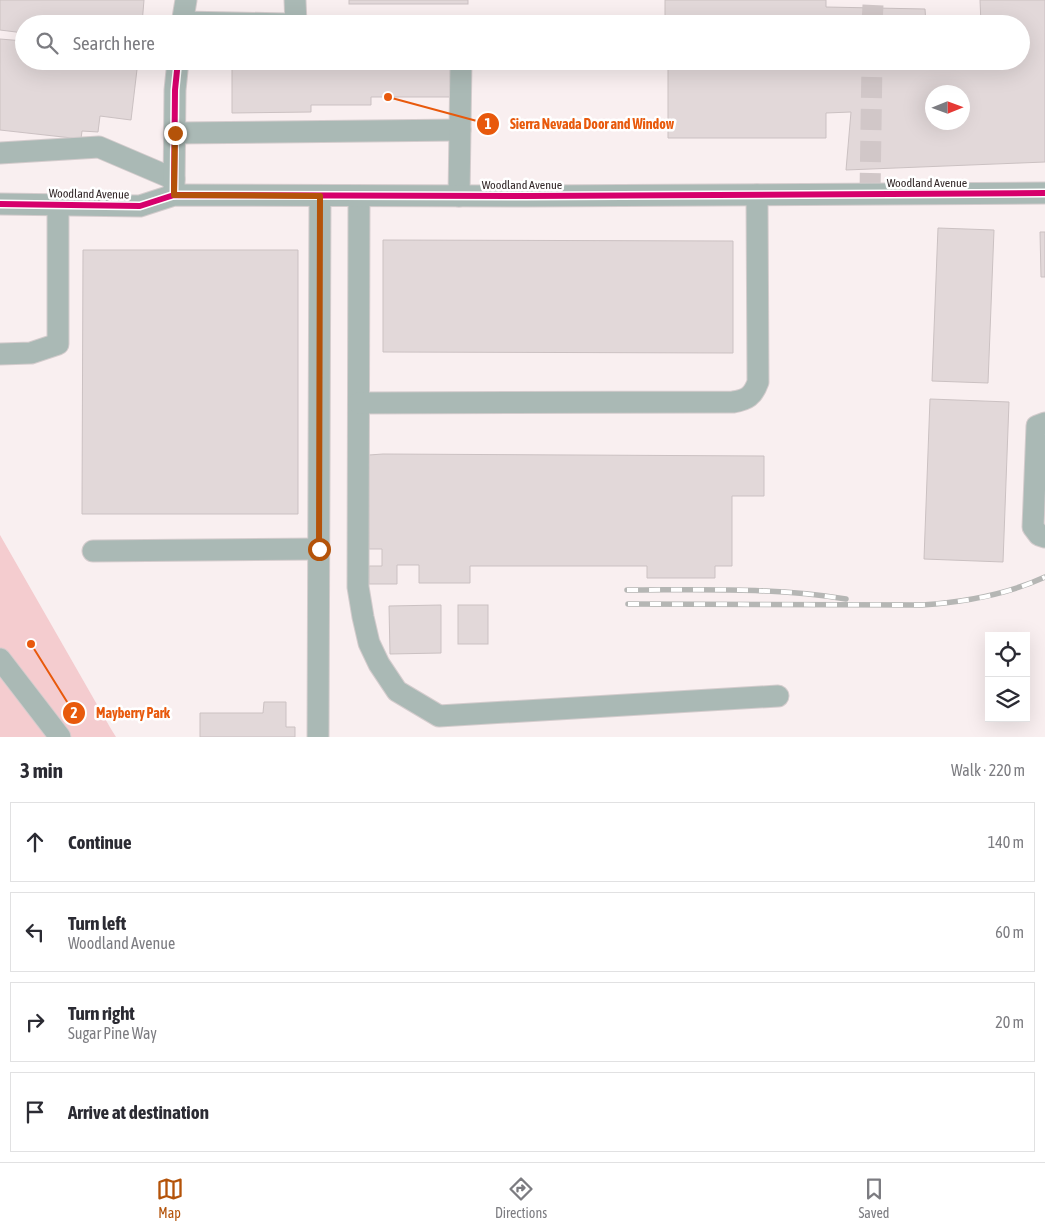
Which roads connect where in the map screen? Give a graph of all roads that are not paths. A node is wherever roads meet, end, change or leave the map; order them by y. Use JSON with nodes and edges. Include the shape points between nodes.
{"nodes":[{"id":1,"x":186,"y":0,"type":"edge"},
{"id":2,"x":296,"y":0,"type":"edge"},
{"id":3,"x":184,"y":15,"type":"edge"},
{"id":4,"x":296,"y":15,"type":"edge"},
{"id":5,"x":178,"y":70,"type":"edge"},
{"id":6,"x":461,"y":70,"type":"edge"},
{"id":7,"x":460,"y":130,"type":"junction"},
{"id":8,"x":175,"y":133,"type":"junction"},
{"id":9,"x":0,"y":153,"type":"edge"},
{"id":10,"x":174,"y":187,"type":"junction"},
{"id":11,"x":1045,"y":193,"type":"edge"},
{"id":12,"x":757,"y":195,"type":"junction"},
{"id":13,"x":320,"y":196,"type":"junction"},
{"id":14,"x":359,"y":196,"type":"junction"},
{"id":15,"x":459,"y":196,"type":"junction"},
{"id":16,"x":0,"y":204,"type":"edge"},
{"id":17,"x":58,"y":205,"type":"junction"},
{"id":18,"x":0,"y":354,"type":"edge"},
{"id":19,"x":359,"y":403,"type":"junction"},
{"id":20,"x":1045,"y":423,"type":"edge"},
{"id":21,"x":1045,"y":537,"type":"edge"},
{"id":22,"x":319,"y":549,"type":"junction"},
{"id":23,"x":93,"y":551,"type":"dead end"},
{"id":24,"x":0,"y":659,"type":"edge"},
{"id":25,"x":778,"y":696,"type":"dead end"},
{"id":26,"x":60,"y":737,"type":"edge"},
{"id":27,"x":318,"y":737,"type":"edge"}],
"edges":[{"from":1,"to":3,"type":"street"},
{"from":2,"to":4,"type":"street"},
{"from":5,"to":8,"type":"street"},
{"from":6,"to":7,"type":"street"},
{"from":7,"to":8,"type":"street"},
{"from":7,"to":15,"type":"street"},
{"from":8,"to":10,"type":"street"},
{"from":9,"to":10,"type":"street","via":[[99,147],[129,158]]},
{"from":10,"to":13,"type":"street","name":"Woodland Avenue"},
{"from":10,"to":17,"type":"street","name":"Woodland Avenue","via":[[140,206]]},
{"from":11,"to":12,"type":"street","name":"Woodland Avenue"},
{"from":12,"to":15,"type":"street","name":"Woodland Avenue"},
{"from":12,"to":19,"type":"street","via":[[758,382],[754,393],[745,401]]},
{"from":13,"to":14,"type":"street","name":"Woodland Avenue"},
{"from":13,"to":22,"type":"street"},
{"from":14,"to":15,"type":"street","name":"Woodland Avenue"},
{"from":14,"to":19,"type":"street"},
{"from":16,"to":17,"type":"street","name":"Woodland Avenue"},
{"from":17,"to":18,"type":"street","via":[[58,344],[31,353]]},
{"from":19,"to":25,"type":"street","via":[[358,587],[369,643],[397,691],[439,716]]},
{"from":20,"to":21,"type":"street","via":[[1037,426],[1033,527]]},
{"from":22,"to":23,"type":"street"},
{"from":22,"to":27,"type":"street"},
{"from":24,"to":26,"type":"street"}]}
